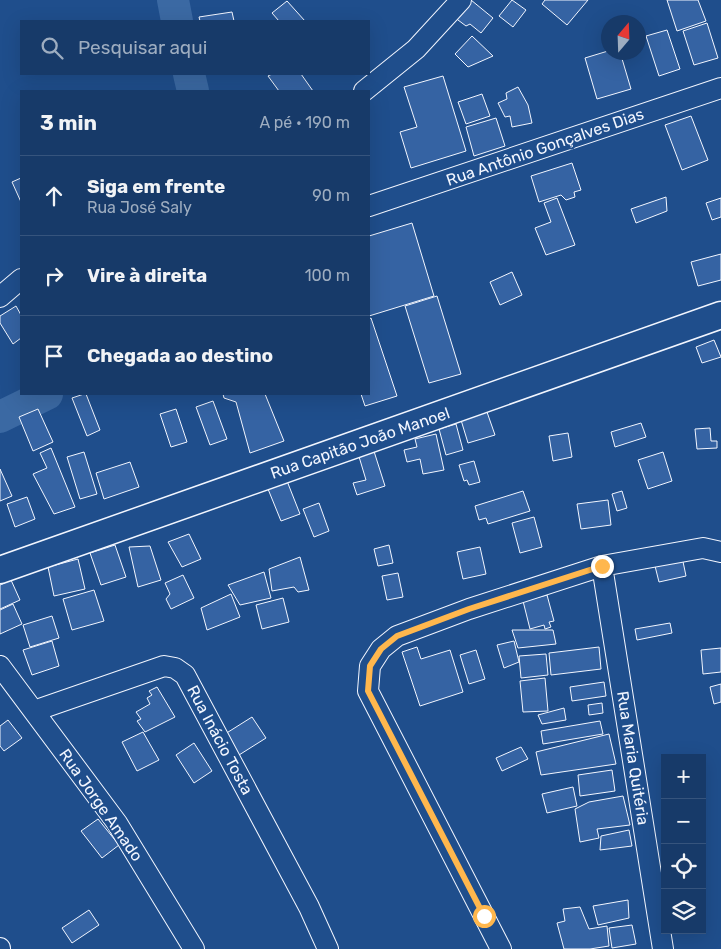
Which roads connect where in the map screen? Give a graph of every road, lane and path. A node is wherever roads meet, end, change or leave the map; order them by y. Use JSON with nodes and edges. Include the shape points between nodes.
{"nodes":[{"id":1,"x":461,"y":0,"type":"edge"},
{"id":2,"x":721,"y":88,"type":"edge"},
{"id":3,"x":365,"y":90,"type":"edge"},
{"id":4,"x":370,"y":206,"type":"edge"},
{"id":5,"x":20,"y":280,"type":"edge"},
{"id":6,"x":0,"y":296,"type":"edge"},
{"id":7,"x":721,"y":315,"type":"edge"},
{"id":8,"x":721,"y":552,"type":"edge"},
{"id":9,"x":602,"y":566,"type":"junction"},
{"id":10,"x":0,"y":570,"type":"edge"},
{"id":11,"x":0,"y":666,"type":"edge"},
{"id":12,"x":34,"y":711,"type":"junction"},
{"id":13,"x":194,"y":949,"type":"edge"},
{"id":14,"x":328,"y":949,"type":"edge"},
{"id":15,"x":501,"y":949,"type":"edge"},
{"id":16,"x":663,"y":949,"type":"edge"}],
"edges":[{"from":1,"to":3,"type":"street","via":[[416,49]]},
{"from":2,"to":4,"type":"street","name":"Rua Antônio Gonçalves Dias"},
{"from":5,"to":6,"type":"street"},
{"from":7,"to":10,"type":"main road","name":"Rua Capitão João Manoel"},
{"from":8,"to":9,"type":"street","via":[[703,548]]},
{"from":9,"to":15,"type":"street","via":[[397,636],[381,649],[370,666],[368,691]]},
{"from":9,"to":16,"type":"street","name":"Rua Maria Quitéria"},
{"from":11,"to":12,"type":"street","name":"Rua Jorge Amado"},
{"from":12,"to":13,"type":"street","name":"Rua Jorge Amado","via":[[117,823]]},
{"from":12,"to":14,"type":"street","name":"Rua Inácio Tosta","via":[[164,666],[186,675]]}]}
